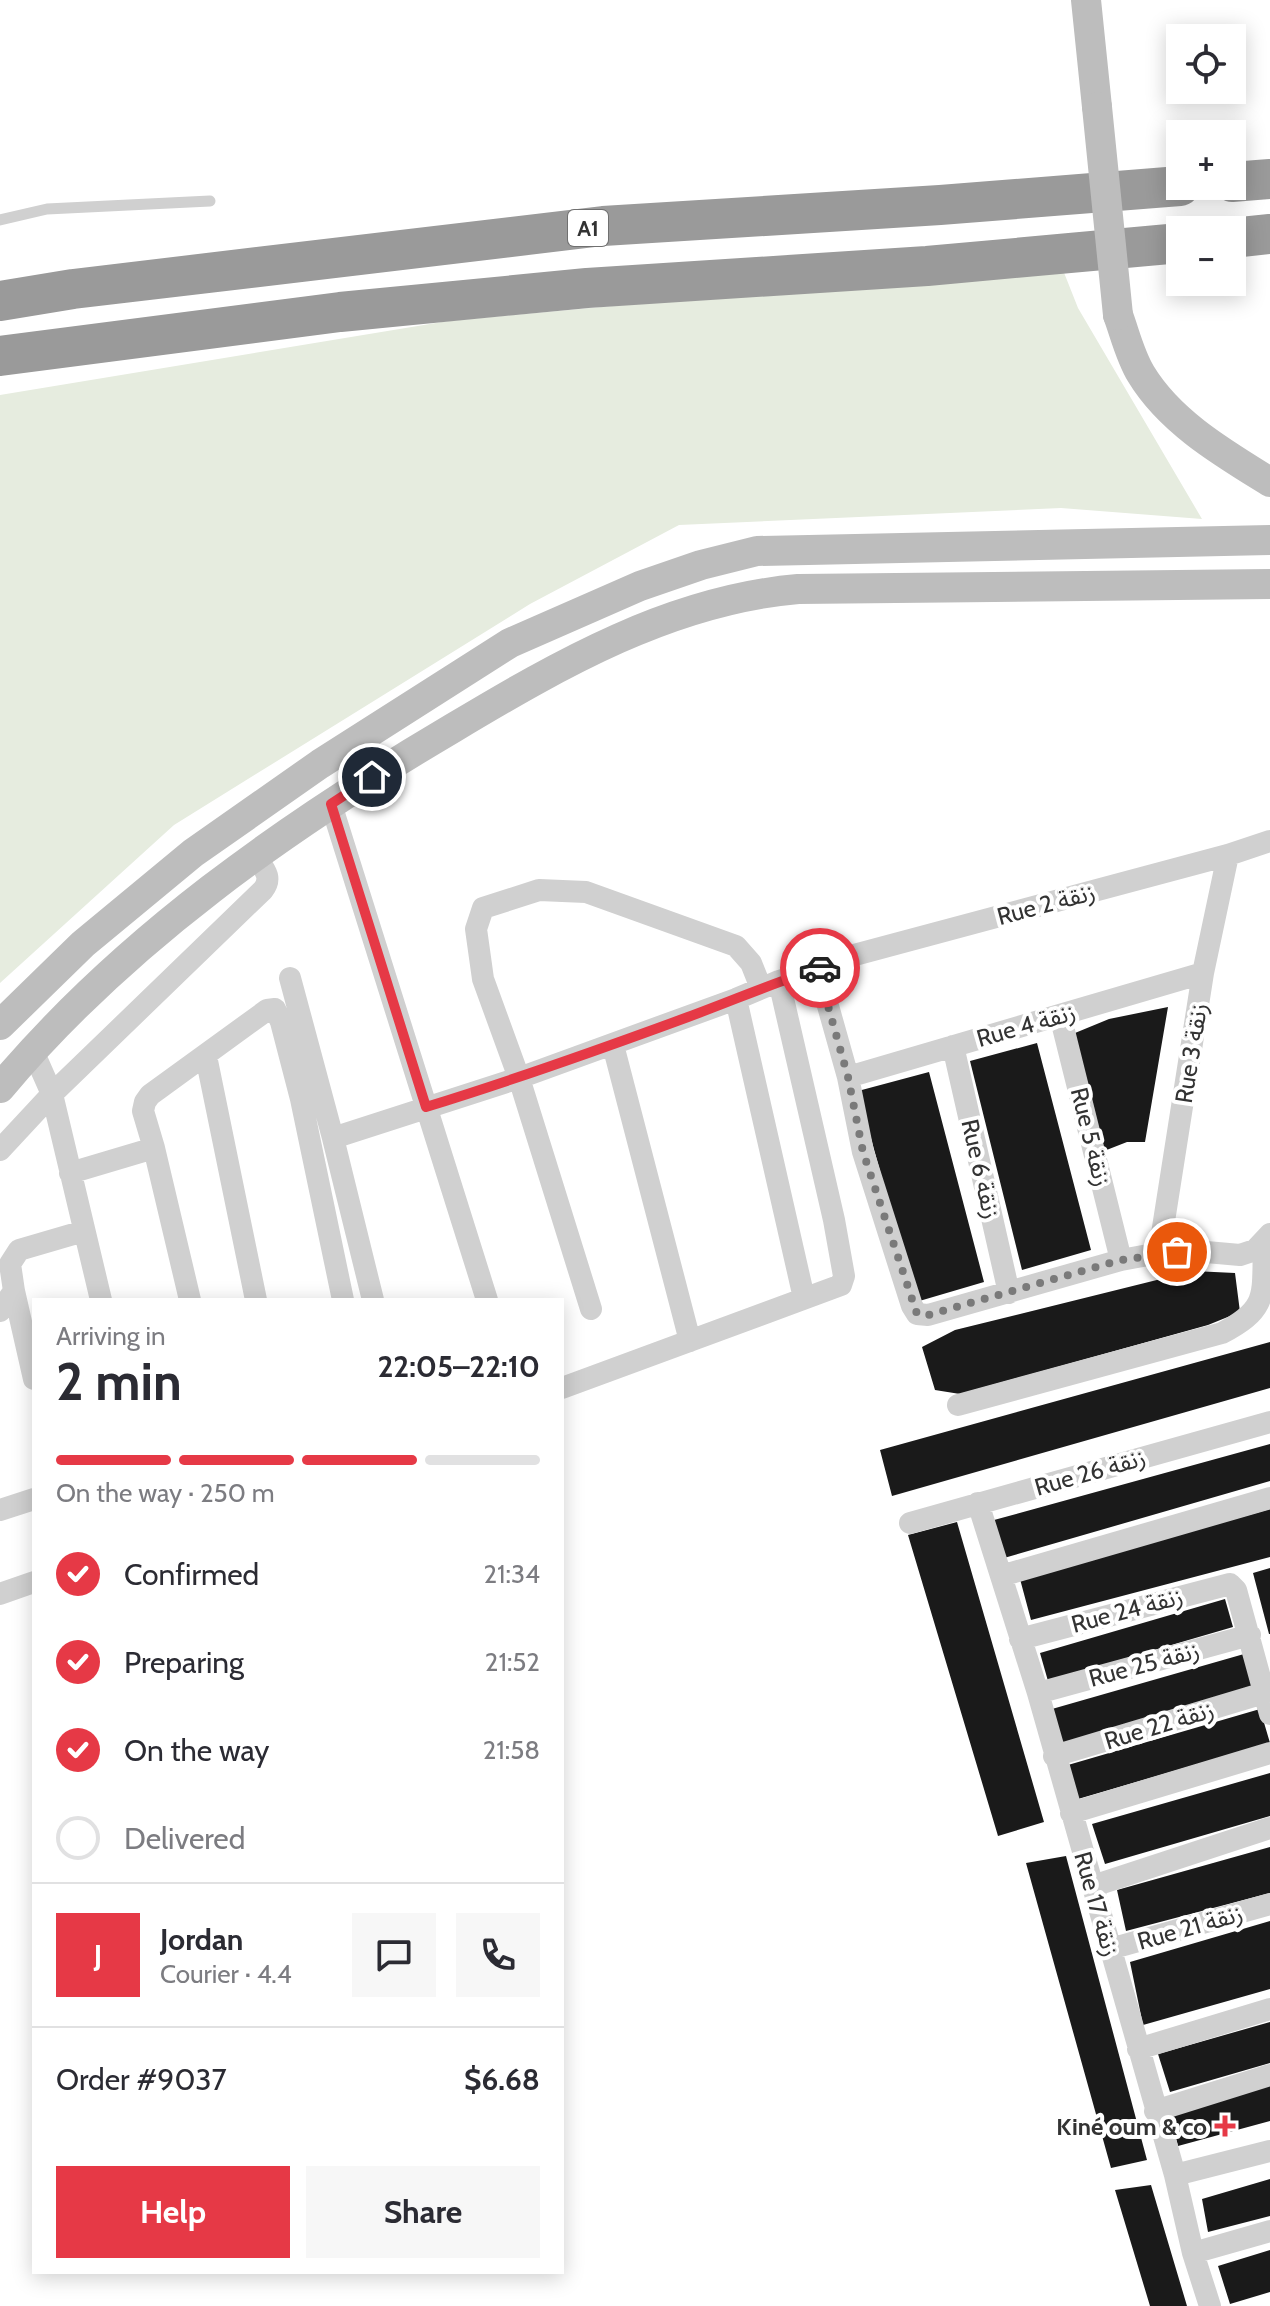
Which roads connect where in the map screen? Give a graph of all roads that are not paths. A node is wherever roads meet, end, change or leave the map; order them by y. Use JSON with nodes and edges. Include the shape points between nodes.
{"nodes":[{"id":1,"x":1086,"y":0,"type":"edge"},
{"id":2,"x":1270,"y":179,"type":"edge"},
{"id":3,"x":1246,"y":181,"type":"edge"},
{"id":4,"x":1166,"y":187,"type":"edge"},
{"id":5,"x":210,"y":201,"type":"dead end"},
{"id":6,"x":0,"y":220,"type":"edge"},
{"id":7,"x":1270,"y":234,"type":"edge"},
{"id":8,"x":1246,"y":237,"type":"edge"},
{"id":9,"x":1166,"y":244,"type":"edge"},
{"id":10,"x":73,"y":289,"type":"junction"},
{"id":11,"x":0,"y":290,"type":"edge"},
{"id":12,"x":0,"y":301,"type":"edge"},
{"id":13,"x":0,"y":356,"type":"edge"},
{"id":14,"x":1270,"y":482,"type":"edge"},
{"id":15,"x":1270,"y":540,"type":"edge"},
{"id":16,"x":1270,"y":584,"type":"edge"},
{"id":17,"x":331,"y":804,"type":"junction"},
{"id":18,"x":1270,"y":841,"type":"edge"},
{"id":19,"x":1228,"y":855,"type":"junction"},
{"id":20,"x":256,"y":857,"type":"junction"},
{"id":21,"x":822,"y":968,"type":"junction"},
{"id":22,"x":1203,"y":973,"type":"junction"},
{"id":23,"x":290,"y":978,"type":"dead end"},
{"id":24,"x":770,"y":985,"type":"junction"},
{"id":25,"x":736,"y":999,"type":"junction"},
{"id":26,"x":1060,"y":1015,"type":"junction"},
{"id":27,"x":0,"y":1025,"type":"edge"},
{"id":28,"x":613,"y":1045,"type":"junction"},
{"id":29,"x":953,"y":1046,"type":"junction"},
{"id":30,"x":33,"y":1051,"type":"junction"},
{"id":31,"x":206,"y":1056,"type":"junction"},
{"id":32,"x":848,"y":1077,"type":"junction"},
{"id":33,"x":519,"y":1078,"type":"junction"},
{"id":34,"x":0,"y":1088,"type":"edge"},
{"id":35,"x":52,"y":1094,"type":"junction"},
{"id":36,"x":426,"y":1107,"type":"junction"},
{"id":37,"x":333,"y":1138,"type":"junction"},
{"id":38,"x":154,"y":1148,"type":"junction"},
{"id":39,"x":0,"y":1150,"type":"edge"},
{"id":40,"x":70,"y":1173,"type":"junction"},
{"id":41,"x":84,"y":1231,"type":"junction"},
{"id":42,"x":1267,"y":1239,"type":"edge"},
{"id":43,"x":1159,"y":1253,"type":"junction"},
{"id":44,"x":1121,"y":1260,"type":"junction"},
{"id":45,"x":14,"y":1291,"type":"junction"},
{"id":46,"x":1009,"y":1293,"type":"junction"},
{"id":47,"x":101,"y":1298,"type":"edge"},
{"id":48,"x":190,"y":1298,"type":"edge"},
{"id":49,"x":256,"y":1298,"type":"edge"},
{"id":50,"x":343,"y":1298,"type":"edge"},
{"id":51,"x":373,"y":1298,"type":"edge"},
{"id":52,"x":486,"y":1298,"type":"edge"},
{"id":53,"x":804,"y":1298,"type":"junction"},
{"id":54,"x":591,"y":1309,"type":"dead end"},
{"id":55,"x":0,"y":1311,"type":"edge"},
{"id":56,"x":690,"y":1341,"type":"junction"},
{"id":57,"x":32,"y":1370,"type":"edge"},
{"id":58,"x":564,"y":1387,"type":"edge"},
{"id":59,"x":958,"y":1405,"type":"dead end"},
{"id":60,"x":1270,"y":1422,"type":"edge"},
{"id":61,"x":1270,"y":1498,"type":"edge"},
{"id":62,"x":32,"y":1500,"type":"edge"},
{"id":63,"x":978,"y":1503,"type":"junction"},
{"id":64,"x":0,"y":1510,"type":"edge"},
{"id":65,"x":910,"y":1523,"type":"dead end"},
{"id":66,"x":1001,"y":1576,"type":"junction"},
{"id":67,"x":32,"y":1583,"type":"edge"},
{"id":68,"x":0,"y":1594,"type":"edge"},
{"id":69,"x":1250,"y":1635,"type":"junction"},
{"id":70,"x":1020,"y":1639,"type":"junction"},
{"id":71,"x":1038,"y":1693,"type":"junction"},
{"id":72,"x":1267,"y":1704,"type":"edge"},
{"id":73,"x":1270,"y":1753,"type":"edge"},
{"id":74,"x":1054,"y":1756,"type":"junction"},
{"id":75,"x":1071,"y":1813,"type":"junction"},
{"id":76,"x":1270,"y":1828,"type":"edge"},
{"id":77,"x":1093,"y":1886,"type":"junction"},
{"id":78,"x":1270,"y":1904,"type":"edge"},
{"id":79,"x":1110,"y":1949,"type":"junction"},
{"id":80,"x":1270,"y":2009,"type":"edge"},
{"id":81,"x":1138,"y":2049,"type":"junction"},
{"id":82,"x":1270,"y":2075,"type":"edge"},
{"id":83,"x":1155,"y":2111,"type":"junction"},
{"id":84,"x":1270,"y":2151,"type":"edge"},
{"id":85,"x":1175,"y":2175,"type":"junction"},
{"id":86,"x":1270,"y":2231,"type":"edge"},
{"id":87,"x":1193,"y":2253,"type":"junction"},
{"id":88,"x":1210,"y":2306,"type":"edge"}],
"edges":[{"from":1,"to":14,"type":"street","bridge":true,"via":[[1118,315],[1153,392],[1198,434]]},
{"from":2,"to":3,"type":"highway"},
{"from":4,"to":10,"type":"highway","number":"A1","via":[[603,226]]},
{"from":5,"to":6,"type":"lane","via":[[47,209]]},
{"from":7,"to":8,"type":"highway"},
{"from":9,"to":13,"type":"highway","via":[[340,312]]},
{"from":10,"to":11,"type":"highway"},
{"from":10,"to":12,"type":"highway","number":"A1"},
{"from":15,"to":27,"type":"street","via":[[757,551],[640,586],[510,643],[283,789],[132,902]]},
{"from":16,"to":17,"type":"street","via":[[885,587],[743,596],[592,649]]},
{"from":17,"to":20,"type":"street"},
{"from":17,"to":36,"type":"street"},
{"from":18,"to":19,"type":"street","name":"Rue 2 زنقة"},
{"from":19,"to":21,"type":"street","name":"Rue 2 زنقة","via":[[832,961]]},
{"from":19,"to":22,"type":"street","name":"Rue 3 زنقة"},
{"from":20,"to":30,"type":"street","via":[[177,915]]},
{"from":20,"to":35,"type":"street","via":[[267,872],[263,890]]},
{"from":21,"to":24,"type":"street","name":"Rue 2 زنقة"},
{"from":21,"to":32,"type":"street"},
{"from":22,"to":26,"type":"street","name":"Rue 4 زنقة"},
{"from":22,"to":43,"type":"street","name":"Rue 3 زنقة"},
{"from":23,"to":37,"type":"street"},
{"from":24,"to":25,"type":"street","name":"Rue 2 زنقة"},
{"from":24,"to":33,"type":"street","via":[[736,946],[586,892],[539,890],[483,908],[476,929],[483,979]]},
{"from":24,"to":53,"type":"street","via":[[834,1220],[844,1276],[841,1285]]},
{"from":25,"to":28,"type":"street","name":"Rue 2 زنقة"},
{"from":25,"to":53,"type":"street"},
{"from":26,"to":29,"type":"street","name":"Rue 4 زنقة"},
{"from":26,"to":44,"type":"street","name":"Rue 5 زنقة"},
{"from":28,"to":33,"type":"street","name":"Rue 2 زنقة"},
{"from":28,"to":56,"type":"street"},
{"from":29,"to":32,"type":"street","name":"Rue 4 زنقة"},
{"from":29,"to":46,"type":"street","name":"Rue 6 زنقة"},
{"from":30,"to":34,"type":"street"},
{"from":30,"to":35,"type":"street"},
{"from":31,"to":38,"type":"street","via":[[145,1102]]},
{"from":31,"to":49,"type":"street"},
{"from":31,"to":50,"type":"street","via":[[267,1010],[279,1013]]},
{"from":32,"to":46,"type":"street","via":[[863,1152],[917,1314]]},
{"from":33,"to":36,"type":"street","name":"Rue 2 زنقة"},
{"from":33,"to":54,"type":"street"},
{"from":35,"to":39,"type":"street"},
{"from":35,"to":40,"type":"street"},
{"from":36,"to":37,"type":"street","name":"Rue 2 زنقة"},
{"from":36,"to":52,"type":"street"},
{"from":37,"to":51,"type":"street"},
{"from":38,"to":40,"type":"street"},
{"from":38,"to":48,"type":"street"},
{"from":40,"to":41,"type":"street"},
{"from":41,"to":45,"type":"street","via":[[19,1250],[10,1264]]},
{"from":41,"to":47,"type":"street"},
{"from":42,"to":43,"type":"street","via":[[1240,1255]]},
{"from":42,"to":59,"type":"street","via":[[1261,1299],[1244,1322],[1222,1333]]},
{"from":43,"to":44,"type":"street"},
{"from":44,"to":46,"type":"street"},
{"from":45,"to":55,"type":"street"},
{"from":45,"to":57,"type":"street"},
{"from":53,"to":56,"type":"street"},
{"from":56,"to":58,"type":"street"},
{"from":60,"to":63,"type":"street","name":"Rue 26 زنقة"},
{"from":61,"to":66,"type":"street"},
{"from":62,"to":64,"type":"street"},
{"from":63,"to":65,"type":"street","name":"Rue 26 زنقة"},
{"from":63,"to":66,"type":"street","name":"Rue 17 زنقة"},
{"from":66,"to":70,"type":"street","name":"Rue 17 زنقة"},
{"from":67,"to":68,"type":"street"},
{"from":69,"to":70,"type":"street","name":"Rue 24 زنقة","via":[[1233,1585],[1225,1583]]},
{"from":69,"to":71,"type":"street","name":"Rue 25 زنقة"},
{"from":69,"to":72,"type":"street"},
{"from":70,"to":71,"type":"street","name":"Rue 17 زنقة"},
{"from":71,"to":74,"type":"street","name":"Rue 17 زنقة"},
{"from":72,"to":74,"type":"street","name":"Rue 22 زنقة"},
{"from":73,"to":75,"type":"street"},
{"from":74,"to":75,"type":"street","name":"Rue 17 زنقة"},
{"from":75,"to":77,"type":"street","name":"Rue 17 زنقة"},
{"from":76,"to":77,"type":"street"},
{"from":77,"to":79,"type":"street","name":"Rue 17 زنقة"},
{"from":78,"to":79,"type":"street","name":"Rue 21 زنقة"},
{"from":79,"to":81,"type":"street","name":"Rue 17 زنقة"},
{"from":80,"to":81,"type":"street"},
{"from":81,"to":83,"type":"street","name":"Rue 17 زنقة"},
{"from":82,"to":83,"type":"street"},
{"from":83,"to":85,"type":"street","name":"Rue 17 زنقة"},
{"from":84,"to":85,"type":"street"},
{"from":85,"to":87,"type":"street","name":"Rue 17 زنقة"},
{"from":86,"to":87,"type":"street"},
{"from":87,"to":88,"type":"street","name":"Rue 17 زنقة"}]}
